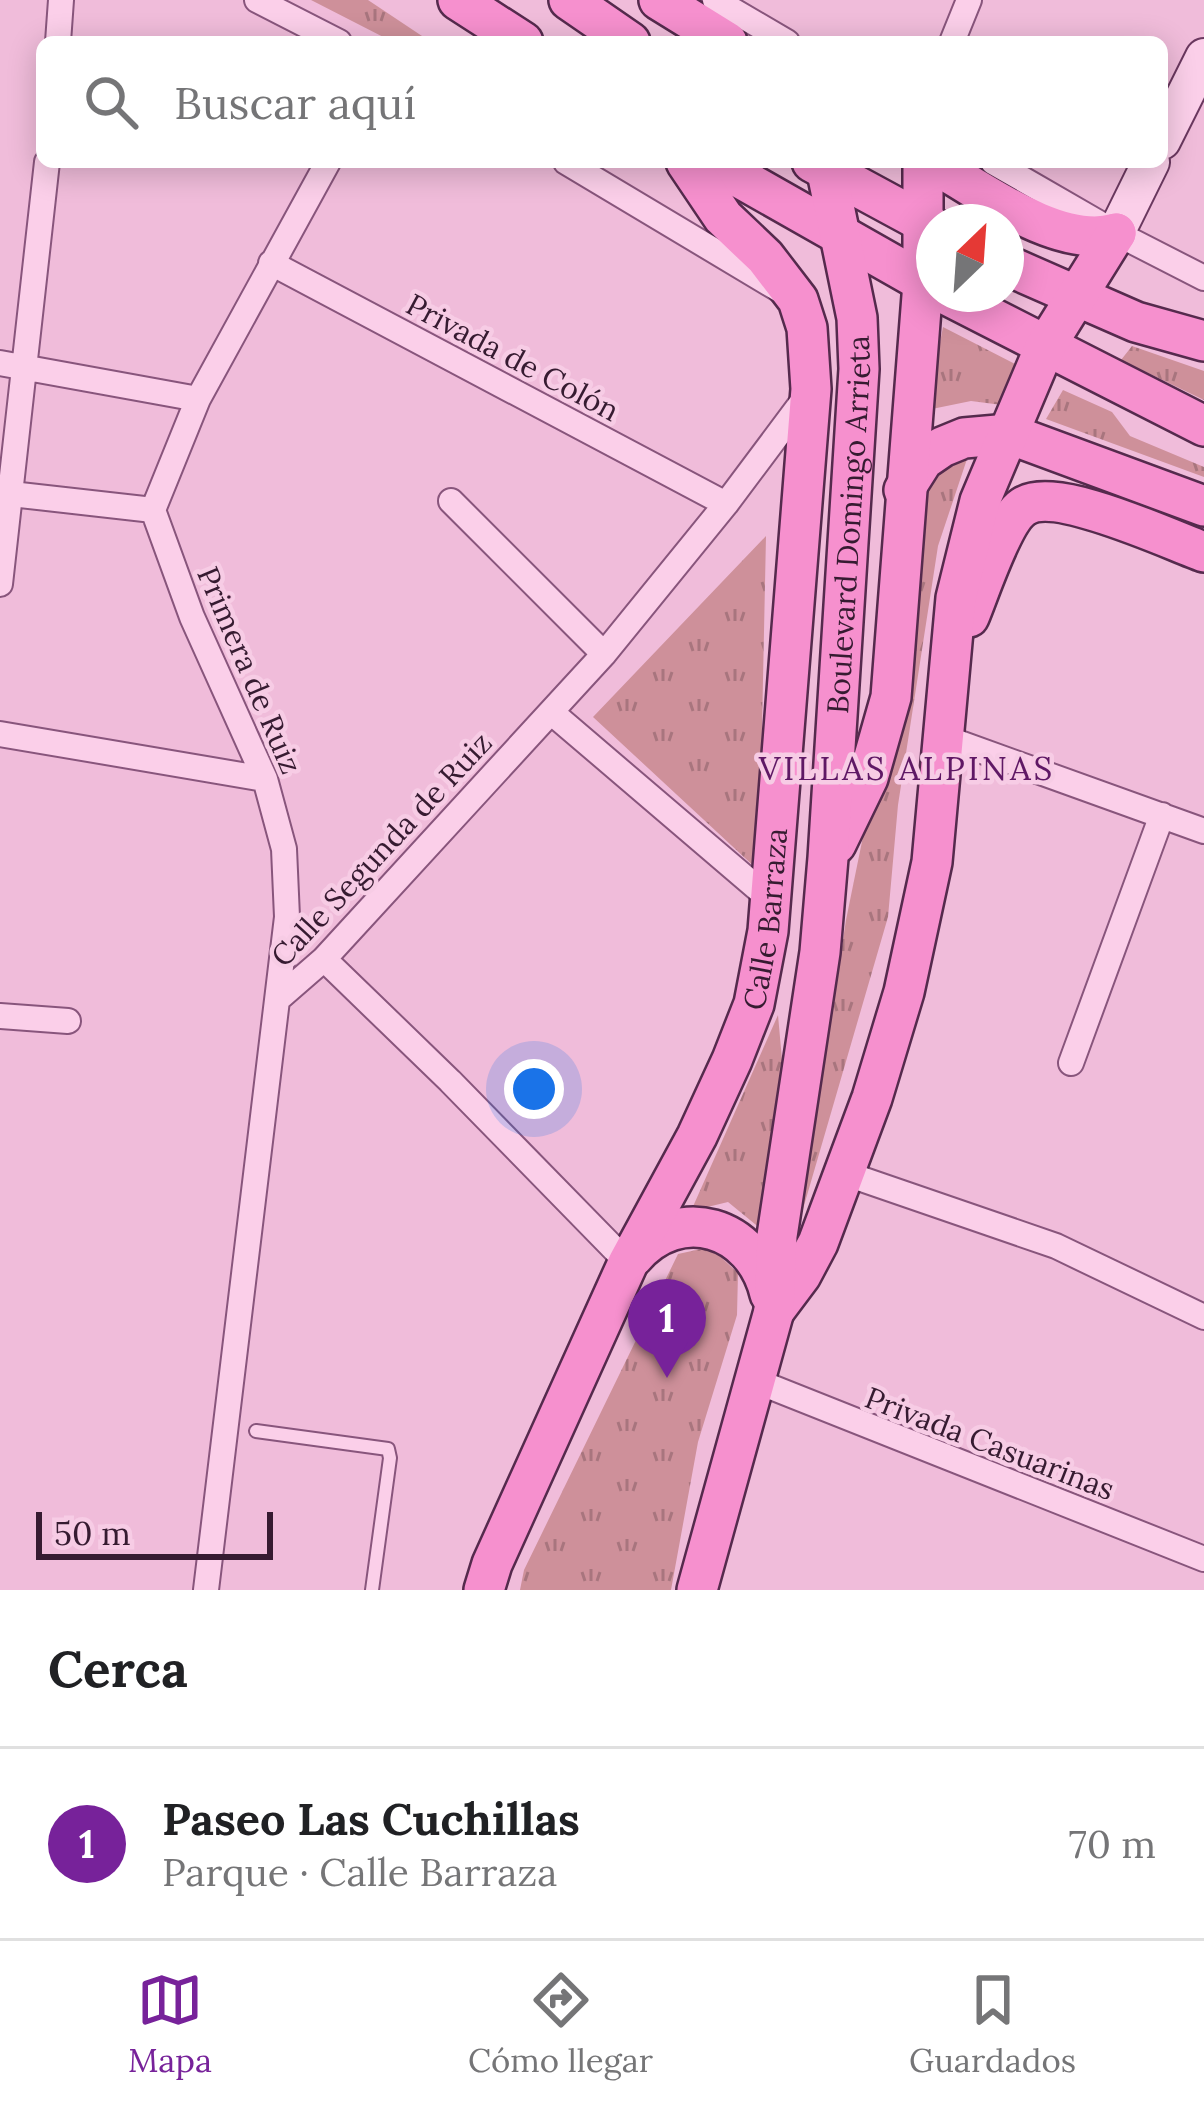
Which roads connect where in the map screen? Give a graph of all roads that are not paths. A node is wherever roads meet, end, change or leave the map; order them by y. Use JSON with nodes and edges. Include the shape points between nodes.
{"nodes":[{"id":1,"x":62,"y":0,"type":"edge"},
{"id":2,"x":257,"y":0,"type":"edge"},
{"id":3,"x":458,"y":0,"type":"edge"},
{"id":4,"x":569,"y":0,"type":"edge"},
{"id":5,"x":659,"y":0,"type":"edge"},
{"id":6,"x":716,"y":0,"type":"edge"},
{"id":7,"x":969,"y":0,"type":"edge"},
{"id":8,"x":59,"y":36,"type":"edge"},
{"id":9,"x":327,"y":36,"type":"edge"},
{"id":10,"x":514,"y":36,"type":"edge"},
{"id":11,"x":621,"y":36,"type":"edge"},
{"id":12,"x":717,"y":36,"type":"edge"},
{"id":13,"x":778,"y":36,"type":"edge"},
{"id":14,"x":954,"y":36,"type":"edge"},
{"id":15,"x":1204,"y":57,"type":"edge"},
{"id":16,"x":1168,"y":129,"type":"edge"},
{"id":17,"x":46,"y":168,"type":"edge"},
{"id":18,"x":325,"y":168,"type":"edge"},
{"id":19,"x":576,"y":168,"type":"edge"},
{"id":20,"x":690,"y":168,"type":"edge"},
{"id":21,"x":722,"y":168,"type":"edge"},
{"id":22,"x":820,"y":168,"type":"edge"},
{"id":23,"x":822,"y":168,"type":"edge"},
{"id":24,"x":927,"y":168,"type":"edge"},
{"id":25,"x":938,"y":168,"type":"edge"},
{"id":26,"x":1003,"y":168,"type":"edge"},
{"id":27,"x":1148,"y":168,"type":"edge"},
{"id":28,"x":928,"y":204,"type":"edge"},
{"id":29,"x":916,"y":219,"type":"edge"},
{"id":30,"x":1115,"y":233,"type":"junction"},
{"id":31,"x":844,"y":240,"type":"junction"},
{"id":32,"x":271,"y":263,"type":"junction"},
{"id":33,"x":1024,"y":274,"type":"edge"},
{"id":34,"x":916,"y":278,"type":"edge"},
{"id":35,"x":1204,"y":278,"type":"edge"},
{"id":36,"x":1077,"y":299,"type":"junction"},
{"id":37,"x":798,"y":300,"type":"junction"},
{"id":38,"x":930,"y":312,"type":"edge"},
{"id":39,"x":980,"y":312,"type":"edge"},
{"id":40,"x":1204,"y":341,"type":"edge"},
{"id":41,"x":1046,"y":346,"type":"junction"},
{"id":42,"x":12,"y":365,"type":"edge"},
{"id":43,"x":811,"y":389,"type":"junction"},
{"id":44,"x":198,"y":399,"type":"junction"},
{"id":45,"x":1204,"y":426,"type":"edge"},
{"id":46,"x":1009,"y":434,"type":"junction"},
{"id":47,"x":7,"y":466,"type":"edge"},
{"id":48,"x":904,"y":490,"type":"junction"},
{"id":49,"x":11,"y":494,"type":"junction"},
{"id":50,"x":451,"y":501,"type":"dead end"},
{"id":51,"x":727,"y":504,"type":"junction"},
{"id":52,"x":1204,"y":506,"type":"edge"},
{"id":53,"x":153,"y":511,"type":"junction"},
{"id":54,"x":1204,"y":552,"type":"edge"},
{"id":55,"x":0,"y":584,"type":"edge"},
{"id":56,"x":604,"y":654,"type":"junction"},
{"id":57,"x":950,"y":661,"type":"junction"},
{"id":58,"x":551,"y":712,"type":"junction"},
{"id":59,"x":0,"y":734,"type":"edge"},
{"id":60,"x":943,"y":737,"type":"junction"},
{"id":61,"x":266,"y":779,"type":"junction"},
{"id":62,"x":1162,"y":815,"type":"junction"},
{"id":63,"x":1204,"y":831,"type":"edge"},
{"id":64,"x":828,"y":858,"type":"junction"},
{"id":65,"x":770,"y":899,"type":"junction"},
{"id":66,"x":324,"y":959,"type":"junction"},
{"id":67,"x":278,"y":999,"type":"junction"},
{"id":68,"x":754,"y":1004,"type":"junction"},
{"id":69,"x":0,"y":1016,"type":"edge"},
{"id":70,"x":68,"y":1021,"type":"dead end"},
{"id":71,"x":1070,"y":1063,"type":"dead end"},
{"id":72,"x":844,"y":1173,"type":"junction"},
{"id":73,"x":628,"y":1263,"type":"junction"},
{"id":74,"x":774,"y":1310,"type":"junction"},
{"id":75,"x":1204,"y":1317,"type":"edge"},
{"id":76,"x":756,"y":1381,"type":"junction"},
{"id":77,"x":256,"y":1431,"type":"dead end"},
{"id":78,"x":1204,"y":1559,"type":"edge"},
{"id":79,"x":206,"y":1590,"type":"edge"},
{"id":80,"x":372,"y":1590,"type":"edge"},
{"id":81,"x":484,"y":1590,"type":"edge"},
{"id":82,"x":697,"y":1590,"type":"edge"}],
"edges":[{"from":1,"to":8,"type":"street"},
{"from":2,"to":9,"type":"street"},
{"from":3,"to":10,"type":"main road"},
{"from":4,"to":11,"type":"main road"},
{"from":5,"to":12,"type":"main road"},
{"from":6,"to":13,"type":"street"},
{"from":7,"to":14,"type":"street"},
{"from":15,"to":16,"type":"street"},
{"from":17,"to":42,"type":"street"},
{"from":18,"to":32,"type":"street"},
{"from":19,"to":37,"type":"street"},
{"from":20,"to":37,"type":"main road","name":"Calle Barraza"},
{"from":21,"to":31,"type":"main road"},
{"from":22,"to":31,"type":"main road","name":"Boulevard Domingo Arrieta"},
{"from":23,"to":29,"type":"main road"},
{"from":24,"to":28,"type":"main road"},
{"from":25,"to":30,"type":"main road","via":[[1057,230]]},
{"from":26,"to":30,"type":"street"},
{"from":27,"to":30,"type":"street"},
{"from":30,"to":35,"type":"street"},
{"from":30,"to":36,"type":"main road"},
{"from":31,"to":34,"type":"main road"},
{"from":31,"to":64,"type":"main road","name":"Boulevard Domingo Arrieta","via":[[859,369]]},
{"from":32,"to":44,"type":"street"},
{"from":32,"to":51,"type":"street","name":"Privada de Colón"},
{"from":33,"to":36,"type":"main road"},
{"from":36,"to":40,"type":"main road"},
{"from":36,"to":41,"type":"main road"},
{"from":37,"to":43,"type":"main road","name":"Calle Barraza"},
{"from":38,"to":48,"type":"main road"},
{"from":39,"to":41,"type":"main road"},
{"from":41,"to":45,"type":"main road"},
{"from":41,"to":46,"type":"main road"},
{"from":42,"to":44,"type":"street"},
{"from":42,"to":47,"type":"street"},
{"from":43,"to":51,"type":"street","name":"Calle Segunda de Ruiz"},
{"from":43,"to":65,"type":"main road","name":"Calle Barraza"},
{"from":44,"to":53,"type":"street"},
{"from":46,"to":48,"type":"main road","via":[[942,447]]},
{"from":46,"to":52,"type":"main road"},
{"from":46,"to":57,"type":"main road","via":[[964,553]]},
{"from":47,"to":49,"type":"street"},
{"from":48,"to":64,"type":"main road","via":[[891,697],[868,778]]},
{"from":49,"to":53,"type":"street"},
{"from":49,"to":55,"type":"street"},
{"from":50,"to":56,"type":"street"},
{"from":51,"to":56,"type":"street","name":"Calle Segunda de Ruiz"},
{"from":53,"to":61,"type":"street","name":"Primera de Ruiz"},
{"from":54,"to":57,"type":"main road","via":[[1072,504],[1024,506]]},
{"from":56,"to":58,"type":"street","name":"Calle Segunda de Ruiz"},
{"from":57,"to":60,"type":"main road"},
{"from":58,"to":65,"type":"street"},
{"from":58,"to":66,"type":"street","name":"Calle Segunda de Ruiz"},
{"from":59,"to":61,"type":"street"},
{"from":60,"to":62,"type":"street"},
{"from":60,"to":72,"type":"main road","via":[[932,862],[904,992]]},
{"from":61,"to":67,"type":"street","name":"Primera de Ruiz","via":[[284,848]]},
{"from":62,"to":63,"type":"street"},
{"from":62,"to":71,"type":"street"},
{"from":64,"to":68,"type":"main road"},
{"from":64,"to":74,"type":"main road","name":"Boulevard Domingo Arrieta"},
{"from":65,"to":68,"type":"main road","name":"Calle Barraza"},
{"from":66,"to":67,"type":"street","name":"Calle Segunda de Ruiz"},
{"from":66,"to":73,"type":"street"},
{"from":67,"to":79,"type":"street","name":"Calle Segunda de Ruiz"},
{"from":68,"to":73,"type":"main road","name":"Calle Barraza","via":[[697,1136]]},
{"from":69,"to":70,"type":"street"},
{"from":72,"to":74,"type":"main road","via":[[818,1243]]},
{"from":72,"to":75,"type":"street","via":[[1056,1246]]},
{"from":73,"to":74,"type":"main road","via":[[668,1231],[719,1231],[756,1260]]},
{"from":73,"to":81,"type":"main road","name":"Calle Barraza"},
{"from":74,"to":76,"type":"main road"},
{"from":76,"to":78,"type":"street","name":"Privada Casuarinas"},
{"from":76,"to":82,"type":"main road"},
{"from":77,"to":80,"type":"lane","via":[[388,1449]]}]}
